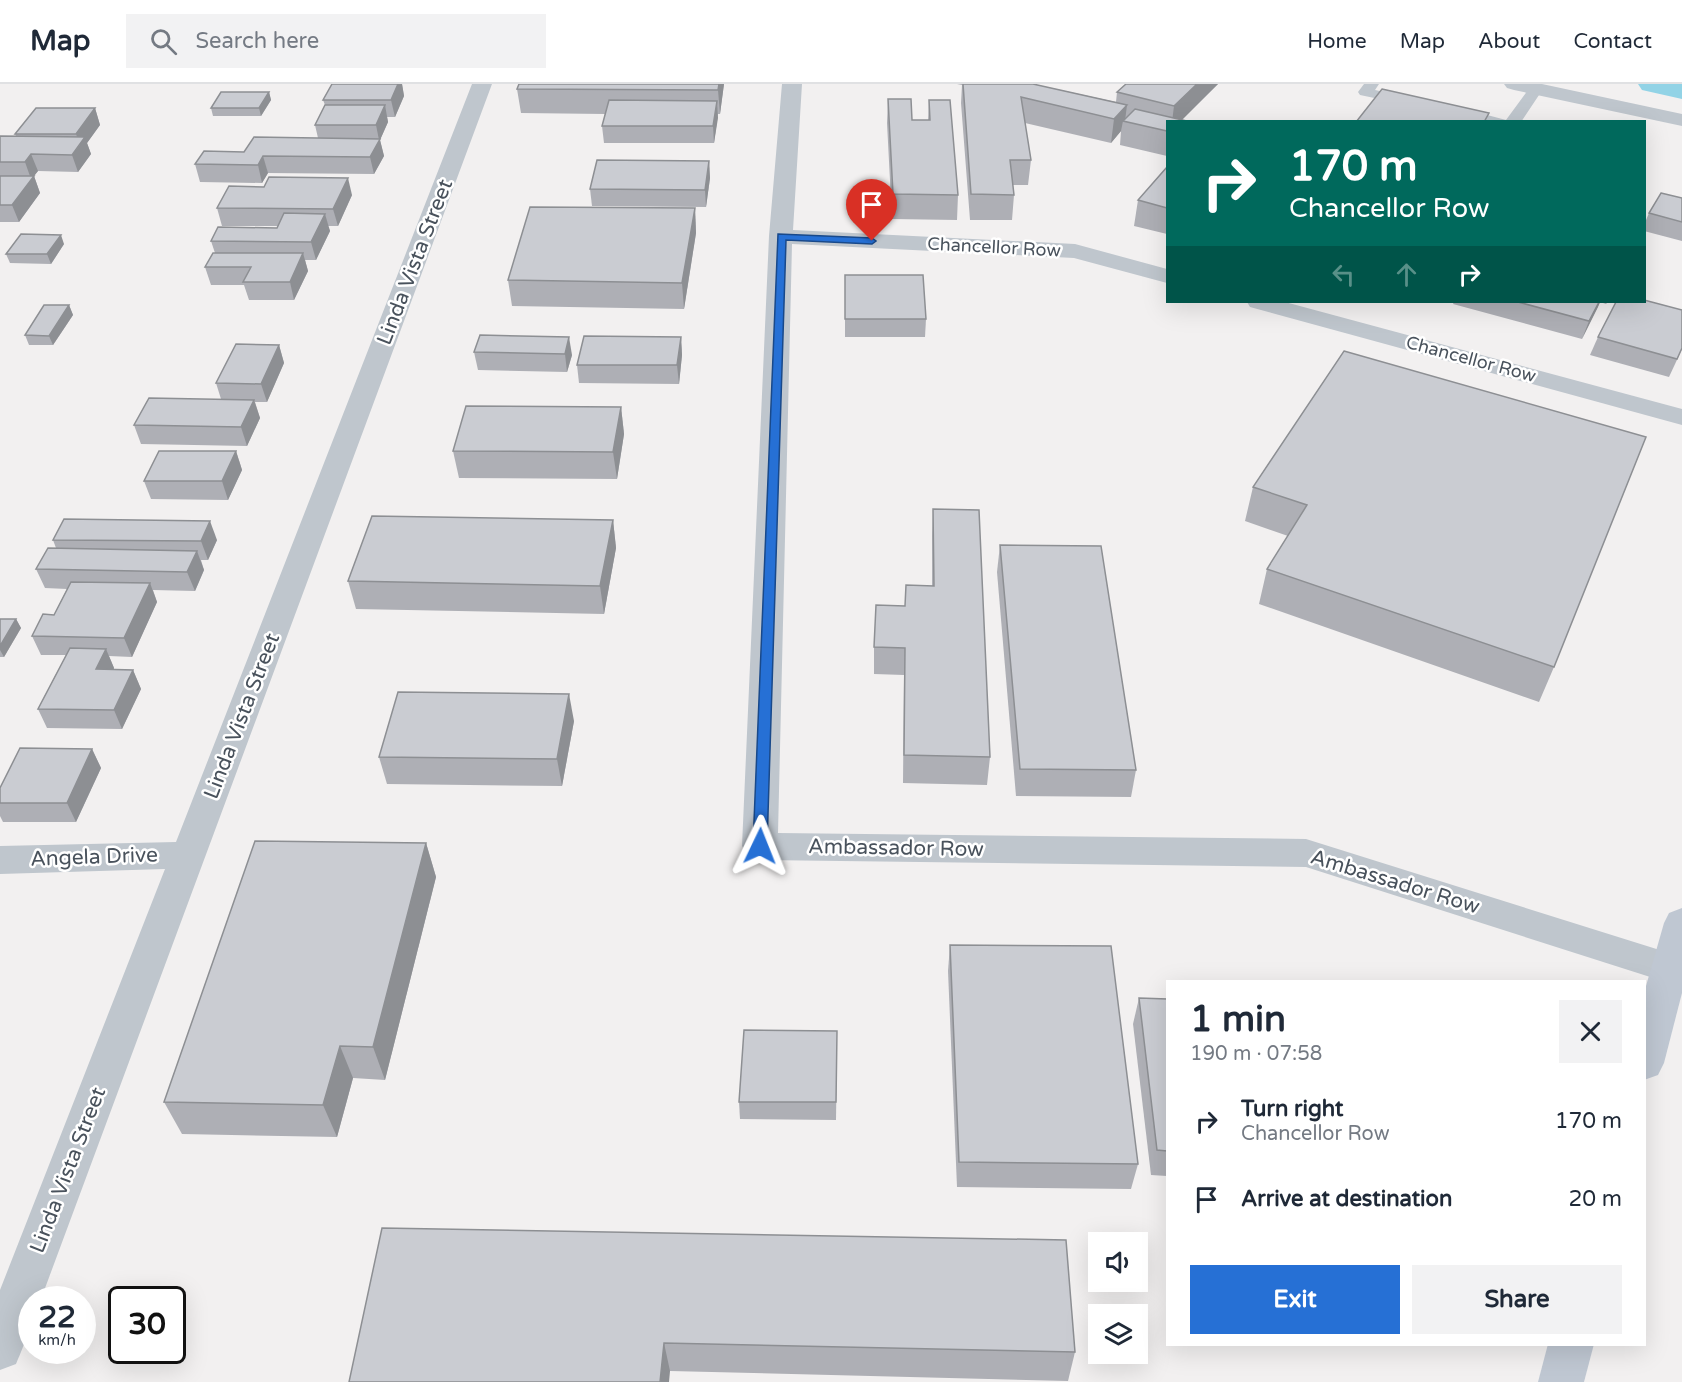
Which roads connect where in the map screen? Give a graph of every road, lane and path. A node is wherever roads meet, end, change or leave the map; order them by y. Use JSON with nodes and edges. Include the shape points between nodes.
{"nodes":[{"id":1,"x":483,"y":84,"type":"edge"},
{"id":2,"x":792,"y":84,"type":"edge"},
{"id":3,"x":1372,"y":84,"type":"edge"},
{"id":4,"x":1514,"y":84,"type":"edge"},
{"id":5,"x":1536,"y":89,"type":"junction"},
{"id":6,"x":1421,"y":104,"type":"edge"},
{"id":7,"x":1444,"y":109,"type":"edge"},
{"id":8,"x":1491,"y":120,"type":"edge"},
{"id":9,"x":1514,"y":120,"type":"edge"},
{"id":10,"x":1682,"y":120,"type":"edge"},
{"id":11,"x":782,"y":236,"type":"junction"},
{"id":12,"x":1166,"y":276,"type":"edge"},
{"id":13,"x":1263,"y":303,"type":"edge"},
{"id":14,"x":1682,"y":417,"type":"edge"},
{"id":15,"x":189,"y":855,"type":"junction"},
{"id":16,"x":0,"y":860,"type":"edge"},
{"id":17,"x":1682,"y":923,"type":"edge"},
{"id":18,"x":1669,"y":968,"type":"junction"},
{"id":19,"x":1646,"y":1055,"type":"edge"},
{"id":20,"x":1570,"y":1346,"type":"edge"},
{"id":21,"x":0,"y":1348,"type":"edge"},
{"id":22,"x":1561,"y":1382,"type":"edge"}],
"edges":[{"from":1,"to":15,"type":"street","name":"Linda Vista Street"},
{"from":2,"to":11,"type":"street","name":"Ambassador Row"},
{"from":3,"to":6,"type":"lane","via":[[1365,92]]},
{"from":4,"to":5,"type":"street"},
{"from":5,"to":9,"type":"lane"},
{"from":5,"to":10,"type":"street"},
{"from":7,"to":8,"type":"lane"},
{"from":11,"to":12,"type":"street","name":"Chancellor Row","via":[[1075,251]]},
{"from":11,"to":18,"type":"street","name":"Ambassador Row","via":[[760,846],[1306,853]]},
{"from":13,"to":14,"type":"street","name":"Chancellor Row"},
{"from":15,"to":16,"type":"street","name":"Angela Drive"},
{"from":15,"to":21,"type":"street","name":"Linda Vista Street"},
{"from":17,"to":18,"type":"main road"},
{"from":18,"to":19,"type":"main road"},
{"from":20,"to":22,"type":"main road"}]}
